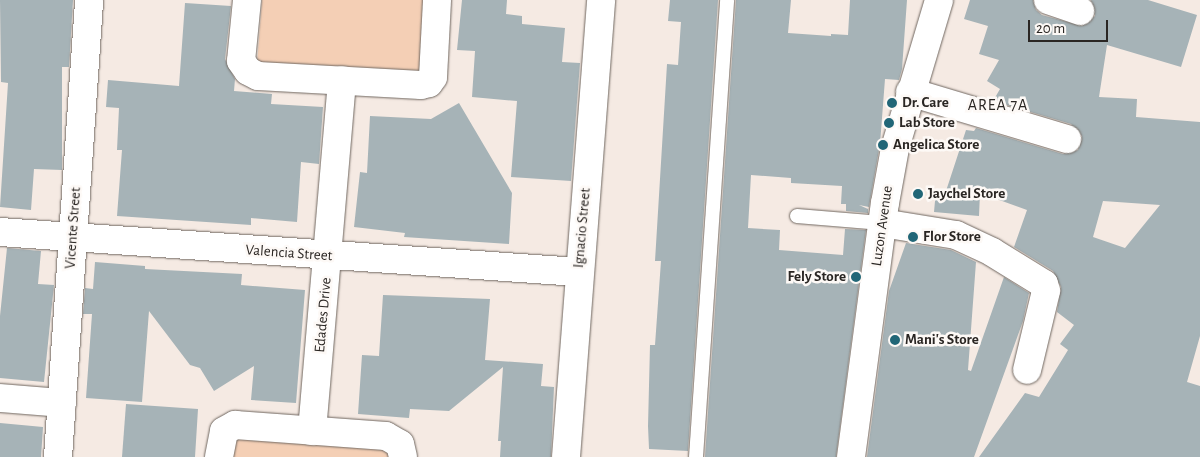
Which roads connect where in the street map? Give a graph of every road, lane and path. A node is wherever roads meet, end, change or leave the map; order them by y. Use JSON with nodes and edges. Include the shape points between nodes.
{"nodes":[{"id":1,"x":89,"y":0,"type":"edge"},
{"id":2,"x":247,"y":0,"type":"edge"},
{"id":3,"x":437,"y":0,"type":"edge"},
{"id":4,"x":601,"y":0,"type":"edge"},
{"id":5,"x":727,"y":0,"type":"edge"},
{"id":6,"x":939,"y":0,"type":"edge"},
{"id":7,"x":1048,"y":0,"type":"edge"},
{"id":8,"x":1080,"y":11,"type":"dead end"},
{"id":9,"x":342,"y":80,"type":"junction"},
{"id":10,"x":910,"y":92,"type":"junction"},
{"id":11,"x":1067,"y":139,"type":"dead end"},
{"id":12,"x":797,"y":216,"type":"dead end"},
{"id":13,"x":882,"y":223,"type":"junction"},
{"id":14,"x":0,"y":232,"type":"edge"},
{"id":15,"x":73,"y":238,"type":"junction"},
{"id":16,"x":328,"y":255,"type":"junction"},
{"id":17,"x":578,"y":272,"type":"junction"},
{"id":18,"x":1027,"y":370,"type":"dead end"},
{"id":19,"x":0,"y":398,"type":"edge"},
{"id":20,"x":62,"y":402,"type":"junction"},
{"id":21,"x":312,"y":431,"type":"junction"},
{"id":22,"x":58,"y":457,"type":"edge"},
{"id":23,"x":219,"y":457,"type":"edge"},
{"id":24,"x":403,"y":457,"type":"edge"},
{"id":25,"x":566,"y":457,"type":"edge"},
{"id":26,"x":696,"y":457,"type":"edge"},
{"id":27,"x":852,"y":457,"type":"edge"}],
"edges":[{"from":1,"to":15,"type":"street","name":"Vicente Street"},
{"from":2,"to":9,"type":"street","via":[[241,61],[248,72],[258,76]]},
{"from":3,"to":9,"type":"street","via":[[433,77],[429,83]]},
{"from":4,"to":17,"type":"street","name":"Ignacio Street"},
{"from":5,"to":26,"type":"lane"},
{"from":6,"to":10,"type":"street","name":"Luzon Avenue"},
{"from":7,"to":8,"type":"street"},
{"from":9,"to":16,"type":"street","name":"Edades Drive"},
{"from":10,"to":11,"type":"street"},
{"from":10,"to":13,"type":"street","name":"Luzon Avenue","via":[[895,148]]},
{"from":12,"to":13,"type":"lane"},
{"from":13,"to":18,"type":"street","via":[[956,235],[992,252],[1044,284],[1046,291]]},
{"from":13,"to":27,"type":"street","name":"Luzon Avenue"},
{"from":14,"to":15,"type":"street","name":"Valencia Street"},
{"from":15,"to":16,"type":"street","name":"Valencia Street"},
{"from":15,"to":20,"type":"street","name":"Vicente Street"},
{"from":16,"to":17,"type":"street","name":"Valencia Street"},
{"from":16,"to":21,"type":"street","name":"Edades Drive"},
{"from":17,"to":25,"type":"street","name":"Ignacio Street"},
{"from":19,"to":20,"type":"street"},
{"from":20,"to":22,"type":"street","name":"Vicente Street"},
{"from":21,"to":23,"type":"street","via":[[235,425],[224,431]]},
{"from":21,"to":24,"type":"street","via":[[386,436],[400,444]]}]}
